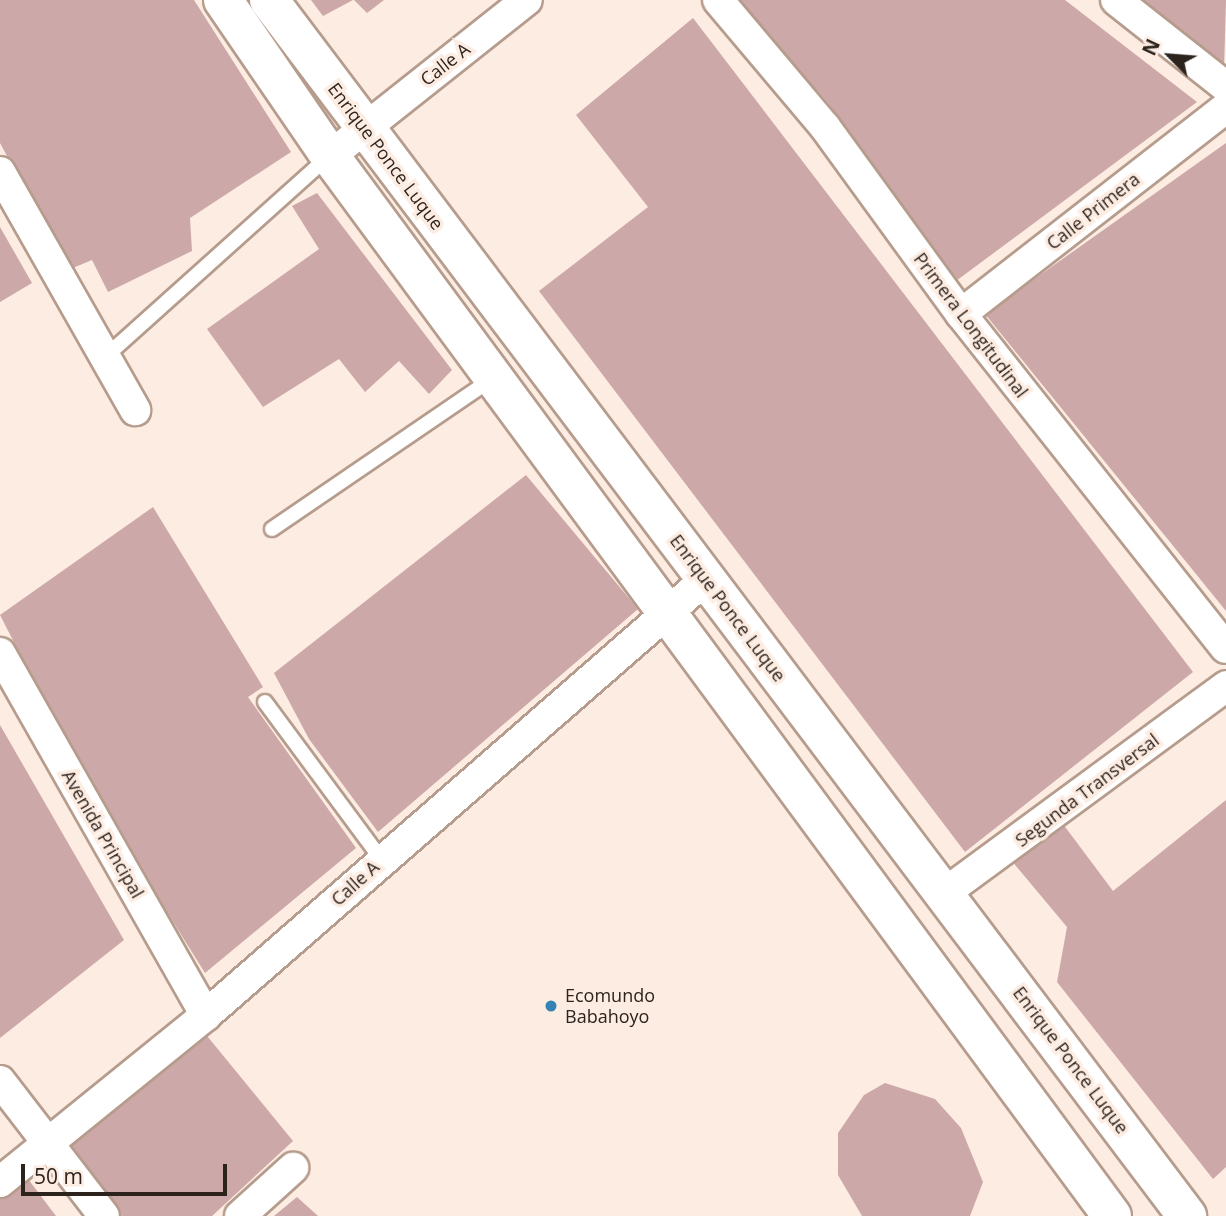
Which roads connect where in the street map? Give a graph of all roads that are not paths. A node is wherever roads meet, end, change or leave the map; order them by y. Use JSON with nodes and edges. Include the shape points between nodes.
{"nodes":[{"id":1,"x":223,"y":0,"type":"edge"},
{"id":2,"x":269,"y":0,"type":"edge"},
{"id":3,"x":527,"y":0,"type":"edge"},
{"id":4,"x":718,"y":0,"type":"edge"},
{"id":5,"x":1116,"y":0,"type":"edge"},
{"id":6,"x":1226,"y":87,"type":"edge"},
{"id":7,"x":1226,"y":108,"type":"edge"},
{"id":8,"x":364,"y":127,"type":"junction"},
{"id":9,"x":330,"y":156,"type":"junction"},
{"id":10,"x":0,"y":172,"type":"edge"},
{"id":11,"x":961,"y":314,"type":"junction"},
{"id":12,"x":105,"y":358,"type":"junction"},
{"id":13,"x":494,"y":377,"type":"junction"},
{"id":14,"x":135,"y":410,"type":"dead end"},
{"id":15,"x":272,"y":530,"type":"dead end"},
{"id":16,"x":706,"y":579,"type":"junction"},
{"id":17,"x":667,"y":610,"type":"junction"},
{"id":18,"x":1226,"y":648,"type":"edge"},
{"id":19,"x":0,"y":653,"type":"edge"},
{"id":20,"x":1226,"y":685,"type":"edge"},
{"id":21,"x":265,"y":702,"type":"dead end"},
{"id":22,"x":381,"y":859,"type":"junction"},
{"id":23,"x":946,"y":892,"type":"junction"},
{"id":24,"x":206,"y":1015,"type":"junction"},
{"id":25,"x":0,"y":1081,"type":"edge"},
{"id":26,"x":46,"y":1144,"type":"junction"},
{"id":27,"x":293,"y":1168,"type":"dead end"},
{"id":28,"x":0,"y":1182,"type":"edge"},
{"id":29,"x":104,"y":1216,"type":"edge"},
{"id":30,"x":240,"y":1216,"type":"edge"},
{"id":31,"x":1112,"y":1216,"type":"edge"},
{"id":32,"x":1187,"y":1216,"type":"edge"}],
"edges":[{"from":1,"to":9,"type":"main road"},
{"from":2,"to":8,"type":"main road","name":"Enrique Ponce Luque"},
{"from":3,"to":8,"type":"street","name":"Calle A"},
{"from":4,"to":11,"type":"street","name":"Primera Longitudinal","via":[[825,127]]},
{"from":5,"to":6,"type":"street"},
{"from":7,"to":11,"type":"street","name":"Calle Primera"},
{"from":8,"to":9,"type":"street","name":"Calle A"},
{"from":8,"to":16,"type":"main road","name":"Enrique Ponce Luque"},
{"from":9,"to":12,"type":"lane"},
{"from":9,"to":13,"type":"main road"},
{"from":10,"to":12,"type":"street"},
{"from":11,"to":18,"type":"street","name":"Primera Longitudinal"},
{"from":12,"to":14,"type":"street"},
{"from":13,"to":15,"type":"lane"},
{"from":13,"to":17,"type":"main road"},
{"from":16,"to":17,"type":"street","name":"Calle A"},
{"from":16,"to":23,"type":"main road","name":"Enrique Ponce Luque"},
{"from":17,"to":22,"type":"street","name":"Calle A"},
{"from":17,"to":31,"type":"main road"},
{"from":19,"to":24,"type":"street","name":"Avenida Principal"},
{"from":20,"to":23,"type":"street","name":"Segunda Transversal"},
{"from":21,"to":22,"type":"lane"},
{"from":22,"to":24,"type":"street","name":"Calle A"},
{"from":23,"to":32,"type":"main road","name":"Enrique Ponce Luque"},
{"from":24,"to":26,"type":"street","name":"Calle A"},
{"from":25,"to":26,"type":"street"},
{"from":26,"to":28,"type":"street","name":"Calle A"},
{"from":26,"to":29,"type":"street"},
{"from":27,"to":30,"type":"street"}]}
